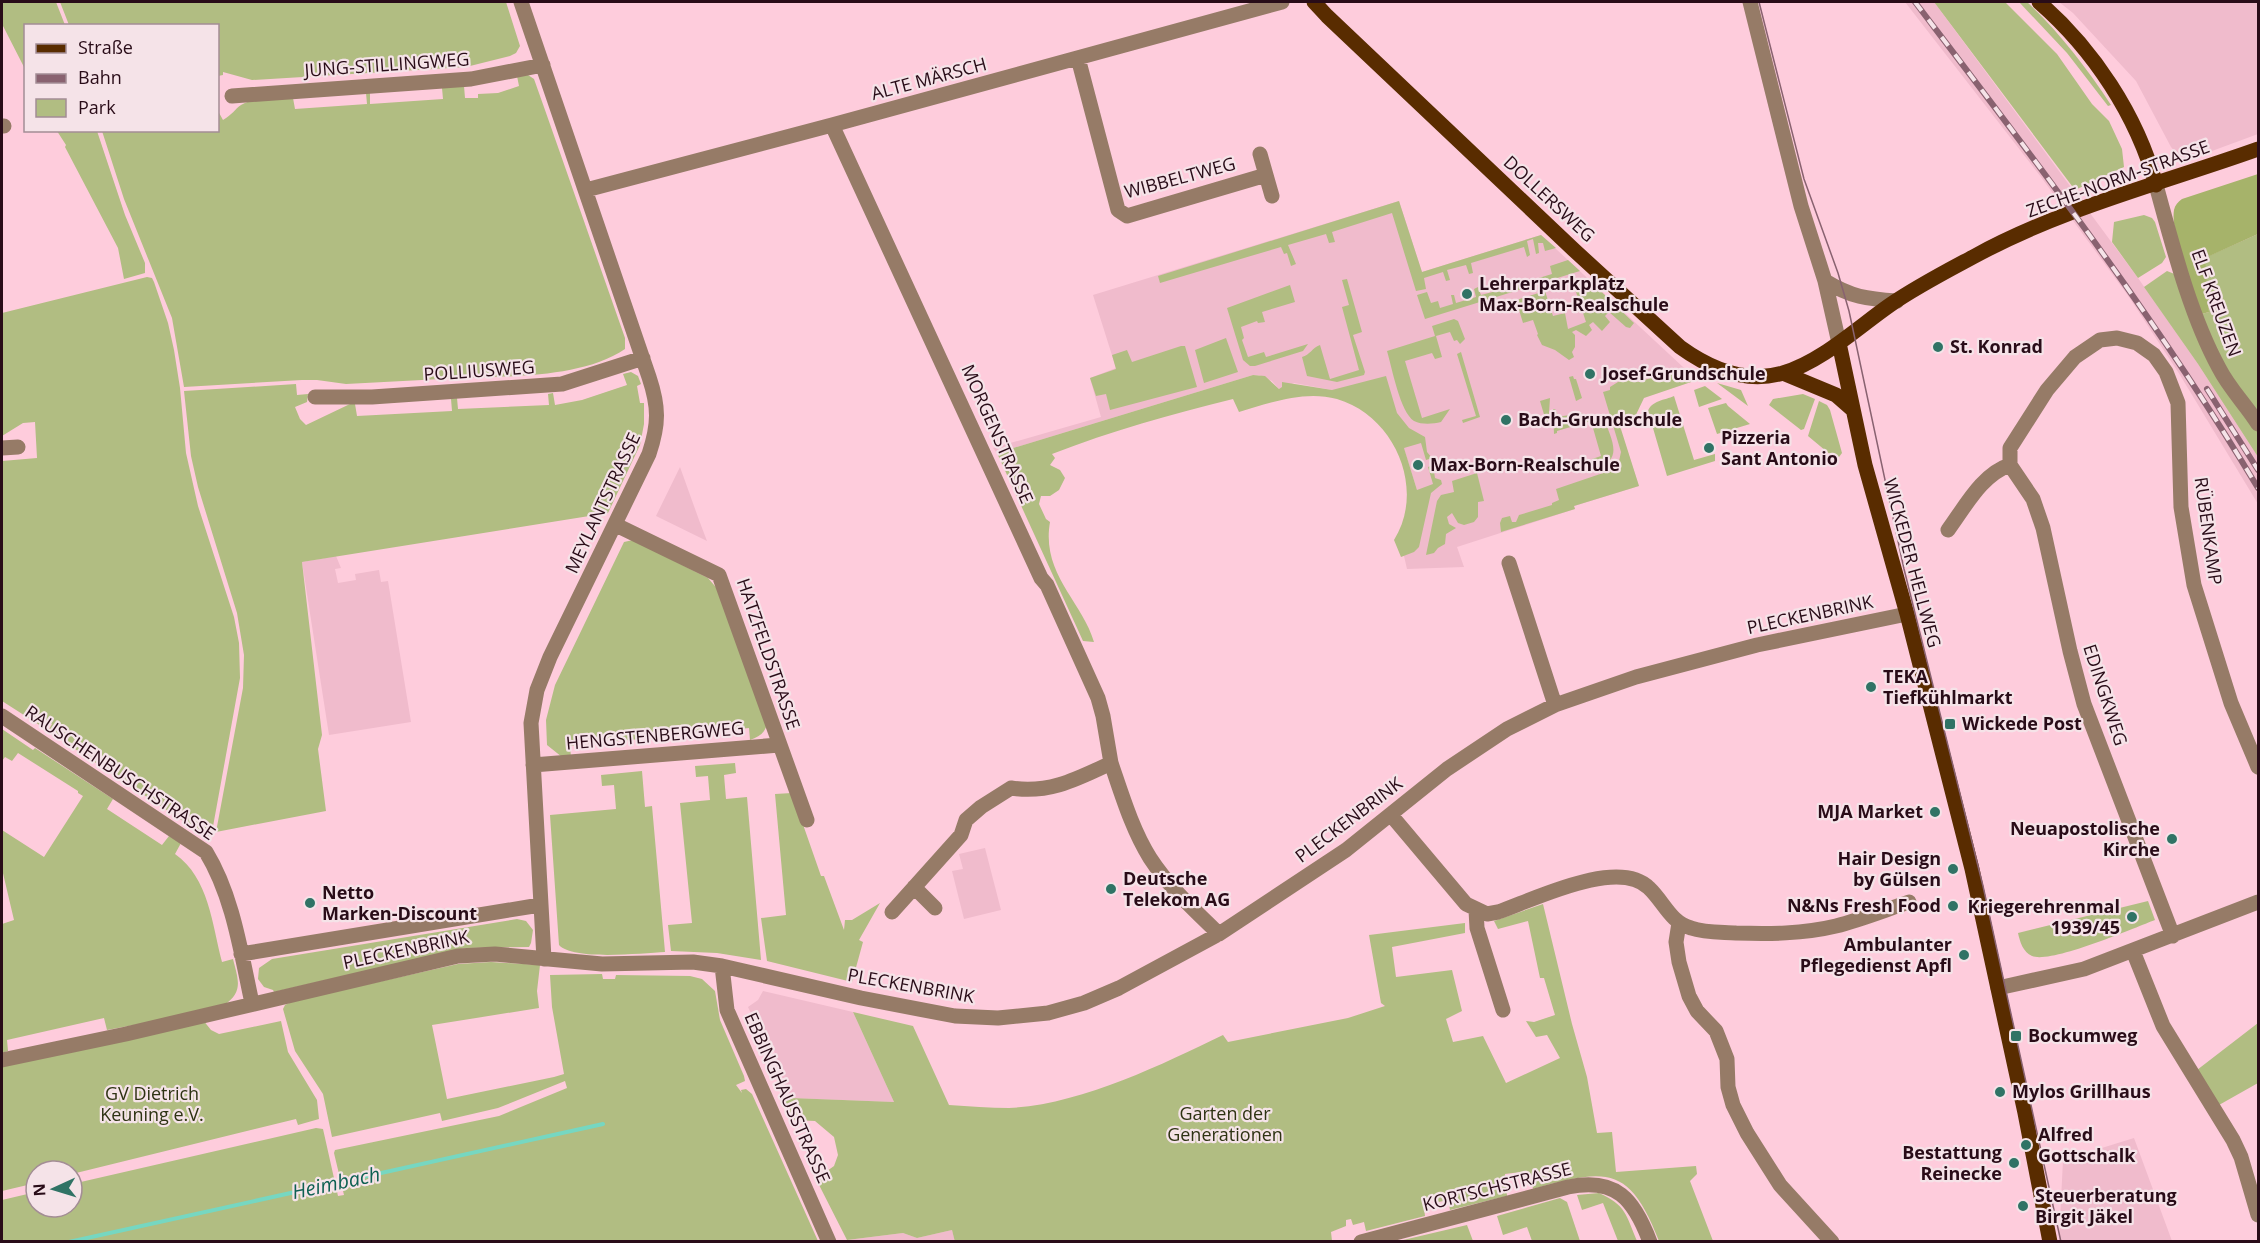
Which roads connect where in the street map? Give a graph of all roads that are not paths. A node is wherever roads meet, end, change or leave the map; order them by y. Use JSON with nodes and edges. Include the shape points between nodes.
{"nodes":[{"id":1,"x":521,"y":2,"type":"edge"},
{"id":2,"x":1282,"y":2,"type":"edge"},
{"id":3,"x":1314,"y":2,"type":"edge"},
{"id":4,"x":1750,"y":2,"type":"edge"},
{"id":5,"x":2039,"y":2,"type":"edge"},
{"id":6,"x":1078,"y":58,"type":"junction"},
{"id":7,"x":543,"y":65,"type":"junction"},
{"id":8,"x":232,"y":96,"type":"dead end"},
{"id":9,"x":832,"y":125,"type":"junction"},
{"id":10,"x":2259,"y":149,"type":"edge"},
{"id":11,"x":1260,"y":154,"type":"dead end"},
{"id":12,"x":1266,"y":174,"type":"junction"},
{"id":13,"x":2156,"y":185,"type":"junction"},
{"id":14,"x":586,"y":190,"type":"junction"},
{"id":15,"x":1272,"y":196,"type":"dead end"},
{"id":16,"x":1825,"y":281,"type":"junction"},
{"id":17,"x":1897,"y":301,"type":"junction"},
{"id":18,"x":1839,"y":344,"type":"junction"},
{"id":19,"x":642,"y":358,"type":"junction"},
{"id":20,"x":1783,"y":373,"type":"junction"},
{"id":21,"x":315,"y":397,"type":"dead end"},
{"id":22,"x":1852,"y":409,"type":"junction"},
{"id":23,"x":2259,"y":424,"type":"edge"},
{"id":24,"x":18,"y":447,"type":"dead end"},
{"id":25,"x":2,"y":448,"type":"edge"},
{"id":26,"x":2010,"y":465,"type":"junction"},
{"id":27,"x":616,"y":525,"type":"junction"},
{"id":28,"x":1948,"y":530,"type":"dead end"},
{"id":29,"x":1509,"y":563,"type":"dead end"},
{"id":30,"x":1907,"y":615,"type":"junction"},
{"id":31,"x":1556,"y":705,"type":"junction"},
{"id":32,"x":2,"y":716,"type":"edge"},
{"id":33,"x":779,"y":746,"type":"junction"},
{"id":34,"x":1111,"y":763,"type":"junction"},
{"id":35,"x":533,"y":765,"type":"junction"},
{"id":36,"x":2259,"y":767,"type":"edge"},
{"id":37,"x":1391,"y":815,"type":"junction"},
{"id":38,"x":807,"y":820,"type":"dead end"},
{"id":39,"x":914,"y":887,"type":"junction"},
{"id":40,"x":1909,"y":902,"type":"dead end"},
{"id":41,"x":2259,"y":902,"type":"edge"},
{"id":42,"x":540,"y":905,"type":"junction"},
{"id":43,"x":935,"y":908,"type":"dead end"},
{"id":44,"x":1476,"y":910,"type":"junction"},
{"id":45,"x":892,"y":912,"type":"dead end"},
{"id":46,"x":1678,"y":923,"type":"junction"},
{"id":47,"x":1219,"y":934,"type":"junction"},
{"id":48,"x":2173,"y":936,"type":"junction"},
{"id":49,"x":2133,"y":951,"type":"junction"},
{"id":50,"x":241,"y":954,"type":"junction"},
{"id":51,"x":544,"y":959,"type":"junction"},
{"id":52,"x":722,"y":966,"type":"junction"},
{"id":53,"x":1998,"y":988,"type":"junction"},
{"id":54,"x":252,"y":1003,"type":"junction"},
{"id":55,"x":1503,"y":1010,"type":"dead end"},
{"id":56,"x":2,"y":1060,"type":"edge"},
{"id":57,"x":2259,"y":1215,"type":"edge"},
{"id":58,"x":829,"y":1242,"type":"edge"},
{"id":59,"x":1361,"y":1242,"type":"edge"},
{"id":60,"x":1650,"y":1242,"type":"edge"},
{"id":61,"x":1832,"y":1242,"type":"edge"},
{"id":62,"x":2050,"y":1242,"type":"edge"}],
"edges":[{"from":1,"to":7,"type":"street","name":"MEYLANTSTRASSE"},
{"from":2,"to":6,"type":"street","name":"ALTE MÄRSCH"},
{"from":3,"to":20,"type":"main road","name":"DOLLERSWEG","via":[[1680,347],[1729,373]]},
{"from":4,"to":16,"type":"street","name":"WICKEDER HELLWEG","via":[[1801,206]]},
{"from":5,"to":13,"type":"main road","via":[[2091,57],[2116,94],[2149,158]]},
{"from":6,"to":9,"type":"street","name":"ALTE MÄRSCH"},
{"from":6,"to":12,"type":"street","name":"WIBBELTWEG","via":[[1118,210],[1127,216]]},
{"from":7,"to":8,"type":"street","name":"JUNG-STILLINGWEG","via":[[471,79]]},
{"from":7,"to":14,"type":"street","name":"MEYLANTSTRASSE"},
{"from":9,"to":14,"type":"street","name":"ALTE MÄRSCH"},
{"from":9,"to":34,"type":"street","name":"MORGENSTRASSE","via":[[1088,673],[1103,716]]},
{"from":10,"to":13,"type":"main road","name":"ZECHE-NORM-STRASSE"},
{"from":11,"to":12,"type":"street","name":"WIBBELTWEG"},
{"from":12,"to":15,"type":"street","name":"WIBBELTWEG"},
{"from":13,"to":17,"type":"main road","name":"ZECHE-NORM-STRASSE","via":[[2059,217],[1975,256]]},
{"from":13,"to":23,"type":"street","name":"ELF KREUZEN","via":[[2211,354]]},
{"from":14,"to":19,"type":"street","name":"MEYLANTSTRASSE"},
{"from":16,"to":17,"type":"street","via":[[1851,295]]},
{"from":16,"to":18,"type":"street","name":"WICKEDER HELLWEG"},
{"from":17,"to":18,"type":"main road","name":"ZECHE-NORM-STRASSE"},
{"from":18,"to":20,"type":"main road","name":"DOLLERSWEG"},
{"from":18,"to":22,"type":"main road","name":"WICKEDER HELLWEG"},
{"from":19,"to":21,"type":"street","name":"POLLIUSWEG","via":[[562,384]]},
{"from":19,"to":27,"type":"street","name":"MEYLANTSTRASSE","via":[[655,394],[657,432]]},
{"from":20,"to":22,"type":"main road","name":"DOLLERSWEG","via":[[1836,395]]},
{"from":22,"to":30,"type":"main road","name":"WICKEDER HELLWEG"},
{"from":24,"to":25,"type":"street"},
{"from":26,"to":28,"type":"street","via":[[1992,474]]},
{"from":26,"to":36,"type":"street","name":"RÜBENKAMP","via":[[2010,448],[2047,390],[2075,357],[2100,340],[2117,338],[2137,343],[2154,355],[2175,392],[2179,414],[2181,507],[2194,585],[2231,703]]},
{"from":26,"to":48,"type":"street","name":"EDINGKWEG","via":[[2033,499],[2084,704]]},
{"from":27,"to":33,"type":"street","name":"HATZFELDSTRASSE","via":[[719,575]]},
{"from":27,"to":35,"type":"street","name":"MEYLANTSTRASSE","via":[[537,690],[531,723]]},
{"from":29,"to":31,"type":"street"},
{"from":30,"to":31,"type":"street","name":"PLECKENBRINK","via":[[1757,645],[1636,677]]},
{"from":30,"to":53,"type":"main road","name":"WICKEDER HELLWEG"},
{"from":31,"to":37,"type":"street","name":"PLECKENBRINK","via":[[1507,729],[1447,769]]},
{"from":32,"to":50,"type":"street","name":"RAUSCHENBUSCHSTRASSE","via":[[205,851],[224,888]]},
{"from":33,"to":35,"type":"street","name":"HENGSTENBERGWEG"},
{"from":33,"to":38,"type":"street","name":"HATZFELDSTRASSE"},
{"from":34,"to":39,"type":"street","via":[[1069,783],[1029,791],[1011,788],[990,801],[966,820],[961,835]]},
{"from":34,"to":47,"type":"street","name":"MORGENSTRASSE","via":[[1150,859]]},
{"from":35,"to":42,"type":"street","name":"MEYLANTSTRASSE"},
{"from":37,"to":44,"type":"street","via":[[1466,904]]},
{"from":37,"to":47,"type":"street","name":"PLECKENBRINK","via":[[1346,850]]},
{"from":39,"to":43,"type":"street"},
{"from":39,"to":45,"type":"street"},
{"from":40,"to":46,"type":"street","via":[[1837,926],[1796,933],[1709,932]]},
{"from":41,"to":48,"type":"street"},
{"from":42,"to":50,"type":"street"},
{"from":42,"to":51,"type":"street","name":"MEYLANTSTRASSE"},
{"from":44,"to":46,"type":"street","via":[[1498,912],[1591,880],[1618,877],[1648,887]]},
{"from":44,"to":55,"type":"street","via":[[1477,928]]},
{"from":46,"to":61,"type":"street","via":[[1679,962],[1689,996],[1716,1031],[1727,1059],[1733,1105],[1742,1124],[1780,1185]]},
{"from":47,"to":52,"type":"street","name":"PLECKENBRINK","via":[[1084,1003],[1023,1017],[927,1012]]},
{"from":48,"to":49,"type":"street"},
{"from":49,"to":53,"type":"street","via":[[2084,969]]},
{"from":49,"to":57,"type":"street","via":[[2163,1026],[2233,1140]]},
{"from":50,"to":54,"type":"street","name":"RAUSCHENBUSCHSTRASSE"},
{"from":51,"to":52,"type":"street","name":"PLECKENBRINK"},
{"from":51,"to":54,"type":"street","name":"PLECKENBRINK","via":[[495,954],[458,956]]},
{"from":52,"to":58,"type":"street","name":"EBBINGHAUSSTRASSE","via":[[727,1010]]},
{"from":53,"to":62,"type":"main road","name":"WICKEDER HELLWEG"},
{"from":54,"to":56,"type":"street","name":"PLECKENBRINK"},
{"from":59,"to":60,"type":"street","name":"KORTSCHSTRASSE","via":[[1568,1187],[1589,1185],[1617,1191],[1627,1199],[1641,1217]]}]}
